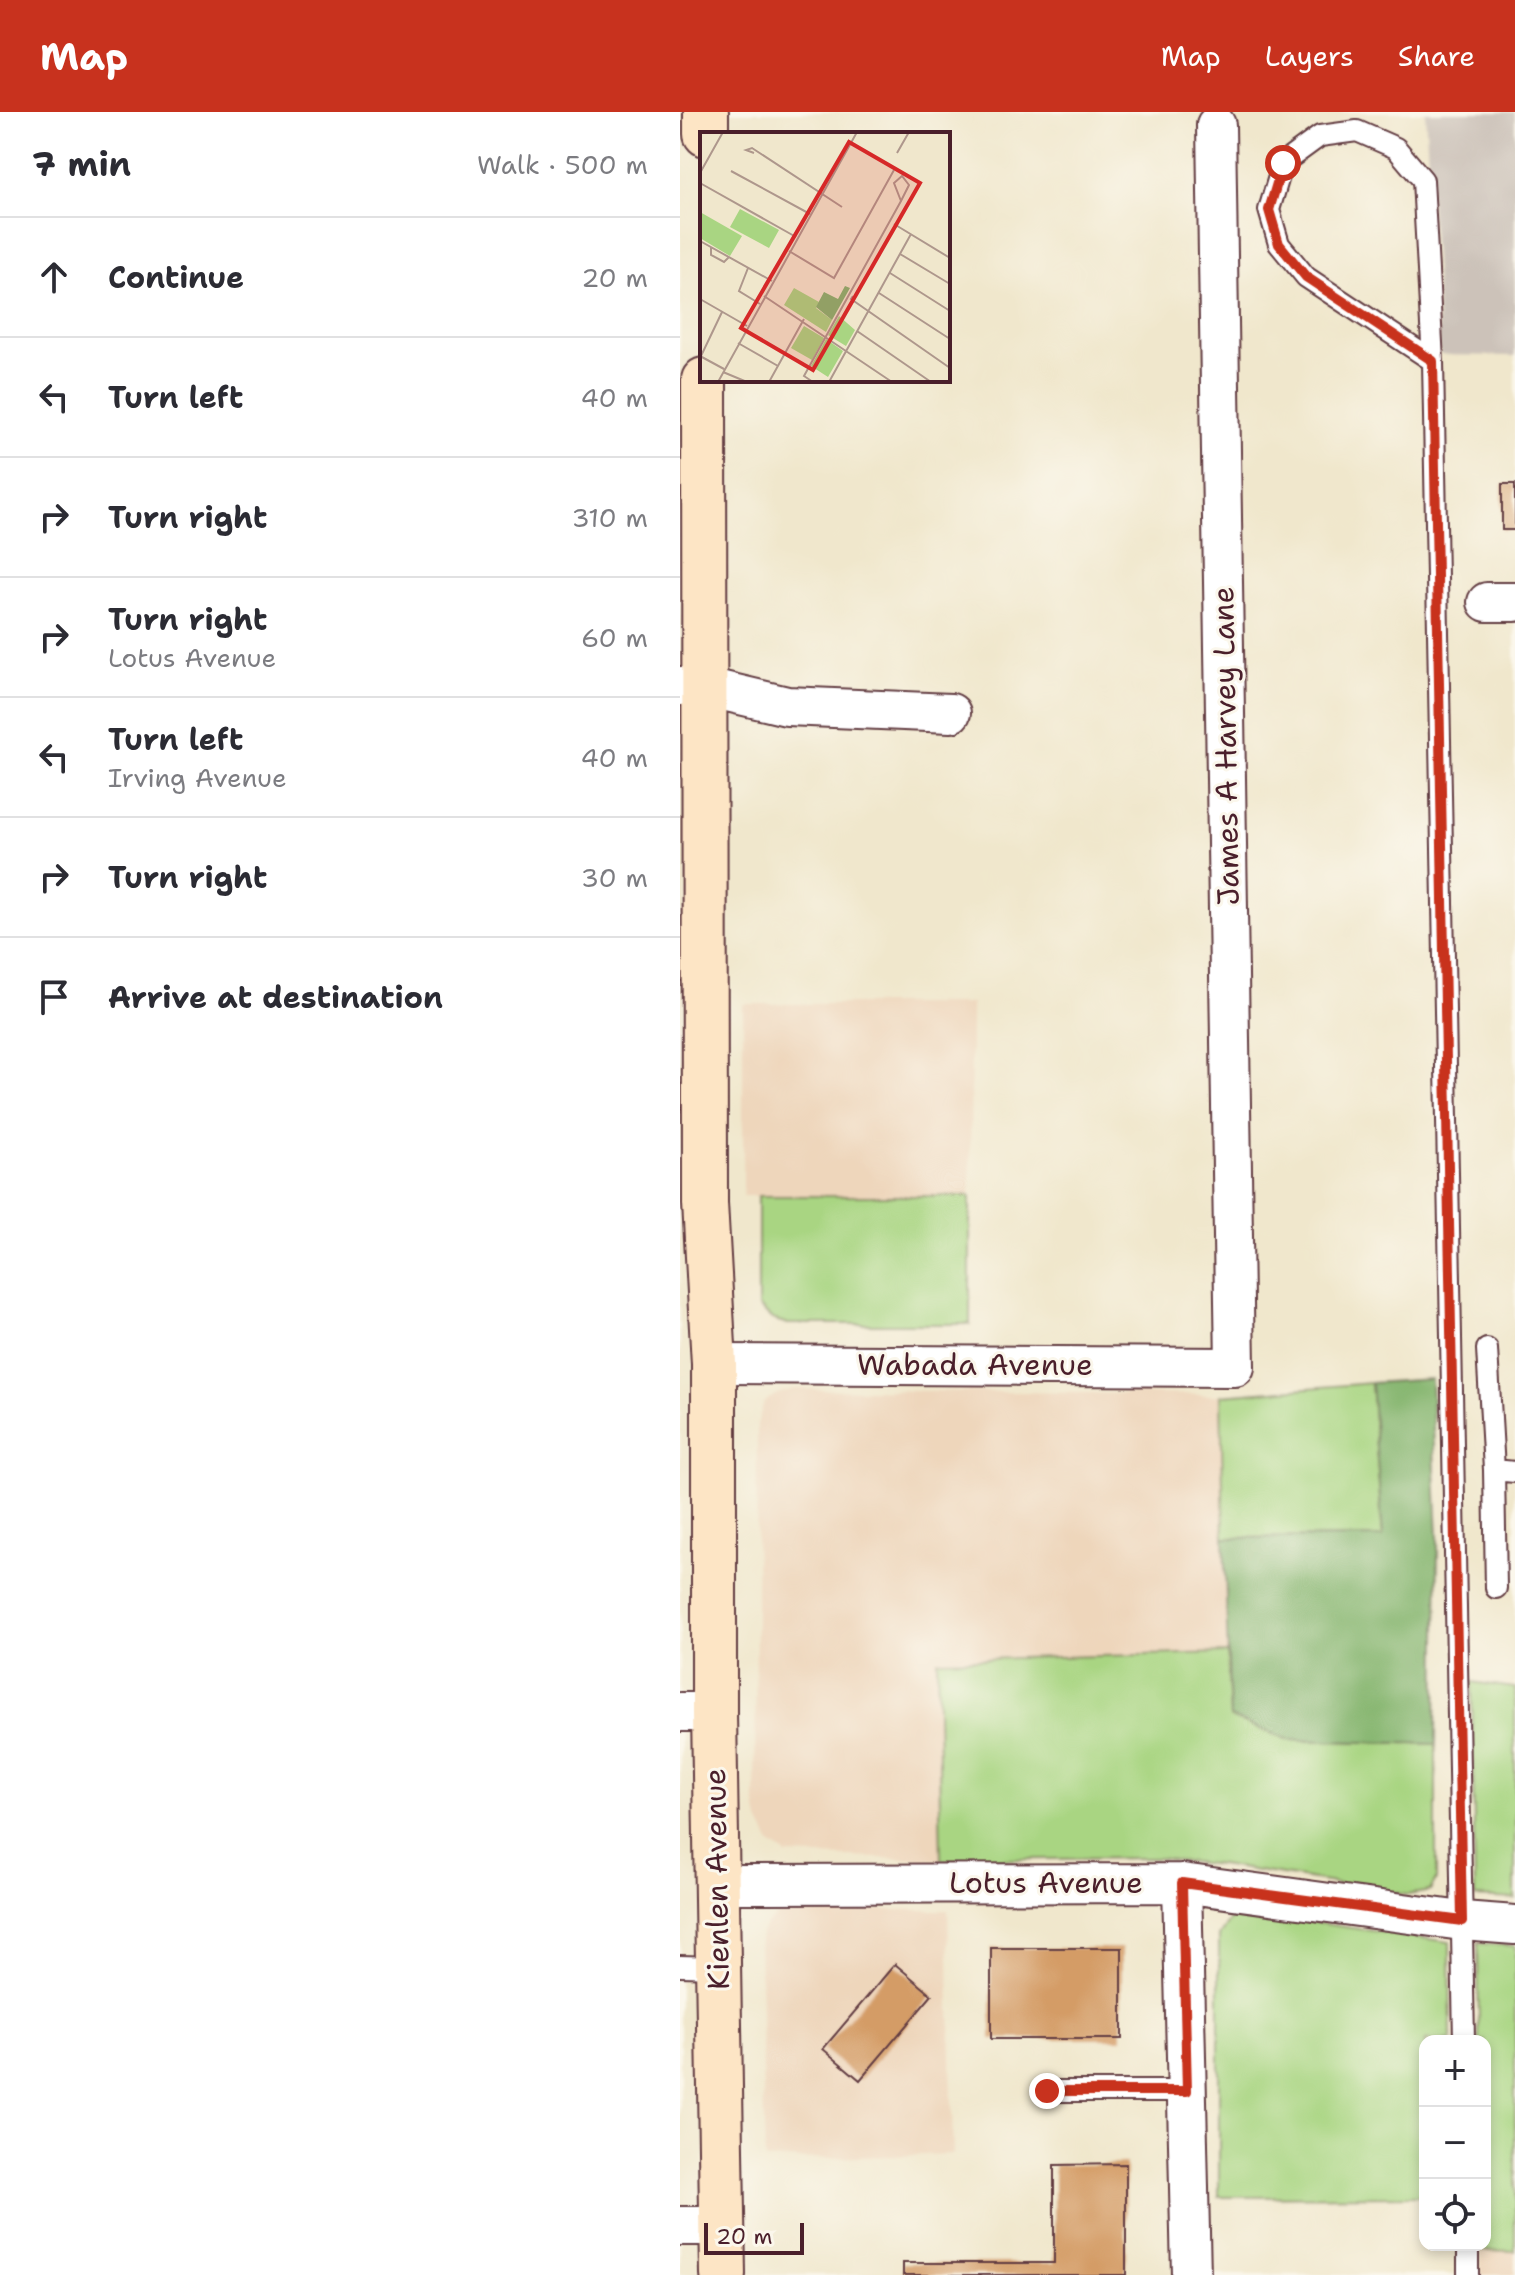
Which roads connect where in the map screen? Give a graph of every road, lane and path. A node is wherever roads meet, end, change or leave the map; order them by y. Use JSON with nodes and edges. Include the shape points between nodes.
{"nodes":[{"id":1,"x":1216,"y":125,"type":"dead end"},
{"id":2,"x":1433,"y":361,"type":"junction"},
{"id":3,"x":704,"y":382,"type":"edge"},
{"id":4,"x":691,"y":686,"type":"edge"},
{"id":5,"x":951,"y":713,"type":"dead end"},
{"id":6,"x":692,"y":932,"type":"edge"},
{"id":7,"x":692,"y":1203,"type":"edge"},
{"id":8,"x":1487,"y":1349,"type":"dead end"},
{"id":9,"x":714,"y":1364,"type":"junction"},
{"id":10,"x":1235,"y":1367,"type":"joint"},
{"id":11,"x":1505,"y":1471,"type":"edge"},
{"id":12,"x":1496,"y":1588,"type":"dead end"},
{"id":13,"x":697,"y":1712,"type":"edge"},
{"id":14,"x":1182,"y":1883,"type":"junction"},
{"id":15,"x":718,"y":1884,"type":"junction"},
{"id":16,"x":1462,"y":1921,"type":"junction"},
{"id":17,"x":1515,"y":1925,"type":"edge"},
{"id":18,"x":699,"y":1967,"type":"edge"},
{"id":19,"x":1464,"y":2035,"type":"edge"},
{"id":20,"x":1047,"y":2091,"type":"dead end"},
{"id":21,"x":1187,"y":2091,"type":"junction"},
{"id":22,"x":700,"y":2226,"type":"edge"},
{"id":23,"x":1468,"y":2251,"type":"edge"},
{"id":24,"x":723,"y":2275,"type":"edge"},
{"id":25,"x":1191,"y":2275,"type":"edge"},
{"id":26,"x":1468,"y":2275,"type":"edge"}],
"edges":[{"from":1,"to":10,"type":"street","name":"James A Harvey Lane"},
{"from":2,"to":2,"type":"lane","via":[[1423,180],[1396,148],[1357,131],[1320,136],[1283,163],[1269,210],[1279,244],[1306,277]]},
{"from":2,"to":16,"type":"lane"},
{"from":3,"to":4,"type":"main road","name":"Kienlen Avenue"},
{"from":4,"to":5,"type":"street","via":[[787,706]]},
{"from":4,"to":6,"type":"main road","name":"Kienlen Avenue"},
{"from":6,"to":7,"type":"main road","name":"Kienlen Avenue"},
{"from":7,"to":9,"type":"main road","name":"Kienlen Avenue"},
{"from":8,"to":11,"type":"lane"},
{"from":9,"to":10,"type":"street","name":"Wabada Avenue"},
{"from":9,"to":13,"type":"main road","name":"Kienlen Avenue"},
{"from":11,"to":12,"type":"lane"},
{"from":13,"to":15,"type":"main road","name":"Kienlen Avenue"},
{"from":14,"to":15,"type":"street","name":"Lotus Avenue"},
{"from":14,"to":16,"type":"street","name":"Lotus Avenue"},
{"from":14,"to":21,"type":"street"},
{"from":15,"to":18,"type":"main road","name":"Kienlen Avenue"},
{"from":16,"to":17,"type":"street","name":"Lotus Avenue"},
{"from":16,"to":19,"type":"lane"},
{"from":18,"to":22,"type":"main road","name":"Kienlen Avenue"},
{"from":20,"to":21,"type":"lane"},
{"from":21,"to":25,"type":"street"},
{"from":22,"to":24,"type":"main road","name":"Kienlen Avenue"},
{"from":23,"to":26,"type":"lane"}]}
